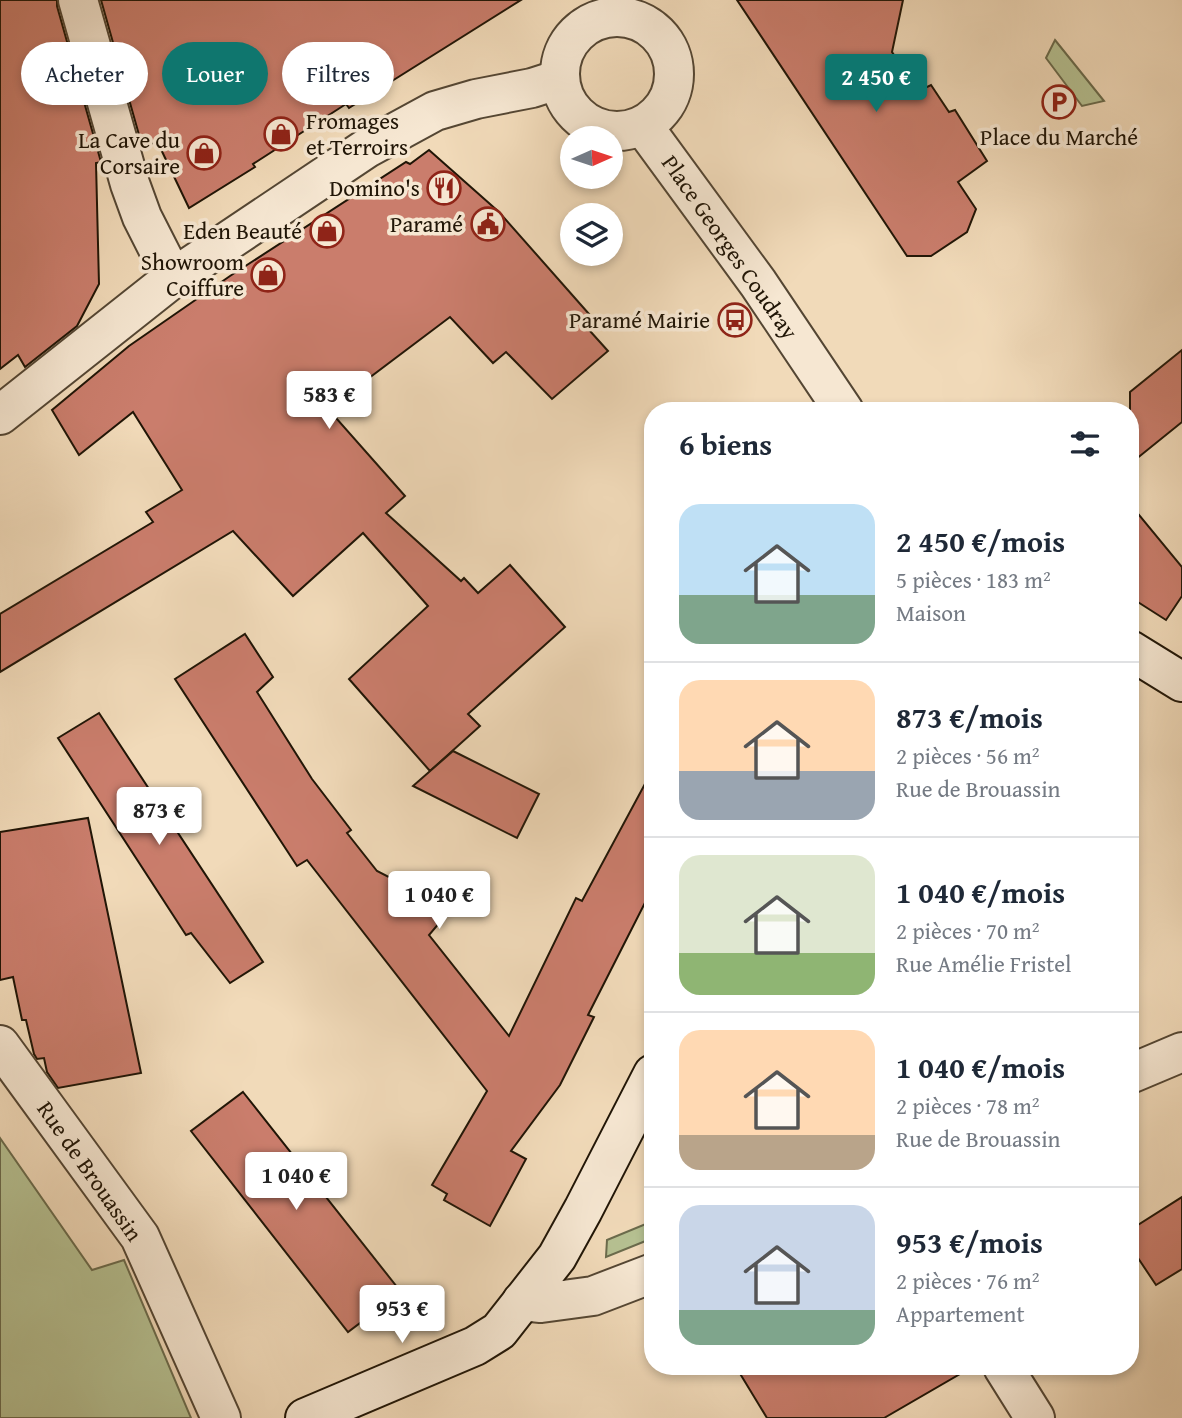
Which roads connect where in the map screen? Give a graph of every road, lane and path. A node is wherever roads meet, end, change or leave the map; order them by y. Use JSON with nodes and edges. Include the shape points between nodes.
{"nodes":[{"id":1,"x":78,"y":0,"type":"edge"},
{"id":2,"x":655,"y":14,"type":"edge"},
{"id":3,"x":559,"y":79,"type":"junction"},
{"id":4,"x":643,"y":126,"type":"junction"},
{"id":5,"x":173,"y":278,"type":"junction"},
{"id":6,"x":838,"y":402,"type":"edge"},
{"id":7,"x":0,"y":415,"type":"edge"},
{"id":8,"x":1139,"y":656,"type":"edge"},
{"id":9,"x":1182,"y":682,"type":"edge"},
{"id":10,"x":0,"y":1045,"type":"edge"},
{"id":11,"x":1182,"y":1052,"type":"edge"},
{"id":12,"x":1139,"y":1069,"type":"edge"},
{"id":13,"x":644,"y":1091,"type":"edge"},
{"id":14,"x":644,"y":1276,"type":"edge"},
{"id":15,"x":522,"y":1301,"type":"junction"},
{"id":16,"x":1008,"y":1375,"type":"edge"},
{"id":17,"x":220,"y":1418,"type":"edge"},
{"id":18,"x":305,"y":1418,"type":"edge"},
{"id":19,"x":1035,"y":1418,"type":"edge"}],
"edges":[{"from":1,"to":5,"type":"street","via":[[130,184]]},
{"from":2,"to":3,"type":"street","via":[[634,19],[616,16],[581,29],[568,43]]},
{"from":2,"to":4,"type":"street","via":[[673,59],[675,78],[670,98]]},
{"from":3,"to":4,"type":"street","via":[[565,99],[592,127],[627,131]]},
{"from":3,"to":5,"type":"street","via":[[435,110],[367,148]]},
{"from":4,"to":6,"type":"street","name":"Place Georges Coudray"},
{"from":5,"to":7,"type":"street"},
{"from":8,"to":9,"type":"street"},
{"from":10,"to":17,"type":"street","name":"Rue de Brouassin","via":[[140,1237]]},
{"from":11,"to":12,"type":"street"},
{"from":13,"to":15,"type":"street","via":[[557,1257]]},
{"from":14,"to":15,"type":"street","via":[[593,1296]]},
{"from":15,"to":18,"type":"street","via":[[499,1331],[475,1346]]},
{"from":16,"to":19,"type":"street"}]}
